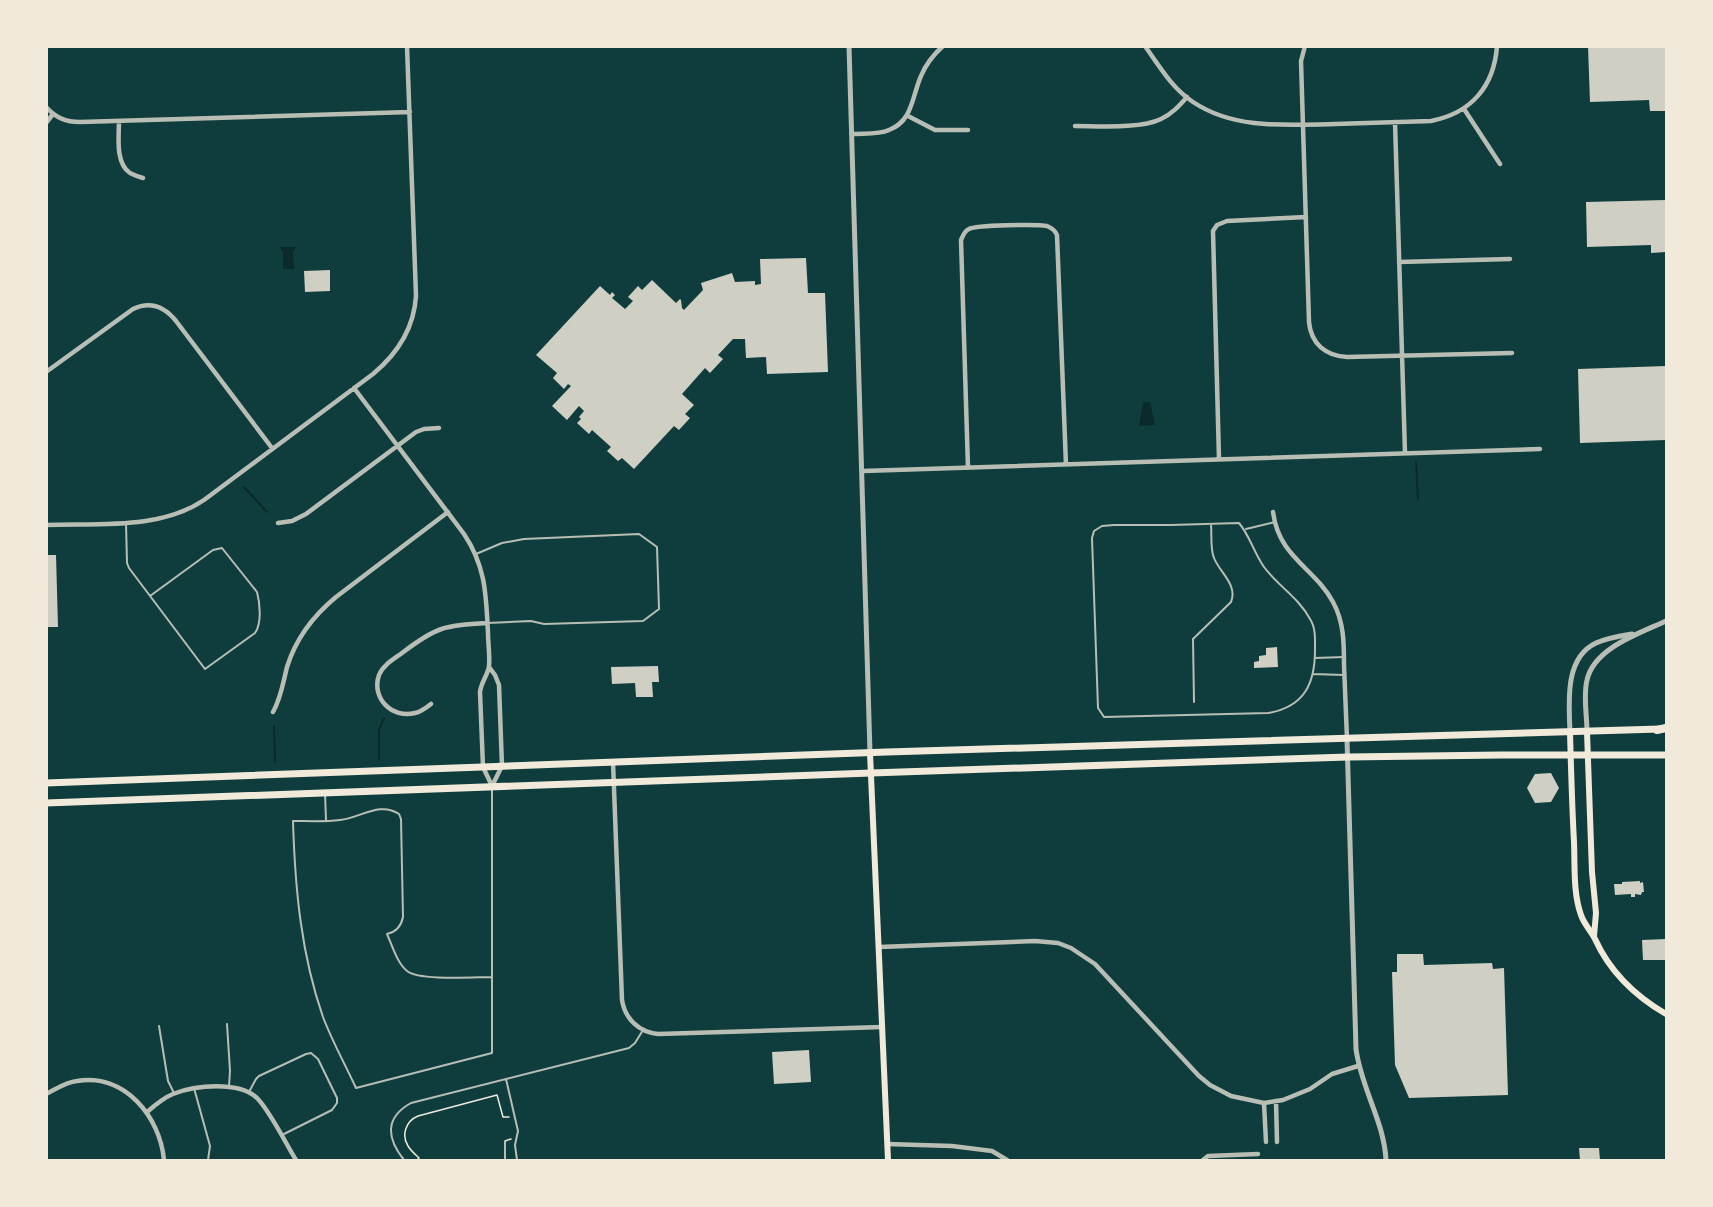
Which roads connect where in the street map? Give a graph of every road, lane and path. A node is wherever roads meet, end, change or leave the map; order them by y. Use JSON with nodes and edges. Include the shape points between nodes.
{"nodes":[{"id":1,"x":407,"y":46,"type":"edge"},
{"id":2,"x":849,"y":46,"type":"edge"},
{"id":3,"x":943,"y":46,"type":"edge"},
{"id":4,"x":1145,"y":46,"type":"edge"},
{"id":5,"x":1305,"y":46,"type":"edge"},
{"id":6,"x":1497,"y":46,"type":"edge"},
{"id":7,"x":1186,"y":97,"type":"junction"},
{"id":8,"x":46,"y":107,"type":"edge"},
{"id":9,"x":1464,"y":109,"type":"junction"},
{"id":10,"x":410,"y":112,"type":"junction"},
{"id":11,"x":53,"y":114,"type":"junction"},
{"id":12,"x":908,"y":116,"type":"junction"},
{"id":13,"x":119,"y":122,"type":"junction"},
{"id":14,"x":1395,"y":122,"type":"junction"},
{"id":15,"x":46,"y":123,"type":"edge"},
{"id":16,"x":1303,"y":125,"type":"junction"},
{"id":17,"x":1075,"y":126,"type":"dead end"},
{"id":18,"x":968,"y":130,"type":"dead end"},
{"id":19,"x":852,"y":134,"type":"junction"},
{"id":20,"x":1500,"y":164,"type":"dead end"},
{"id":21,"x":143,"y":178,"type":"dead end"},
{"id":22,"x":1306,"y":217,"type":"junction"},
{"id":23,"x":1510,"y":259,"type":"dead end"},
{"id":24,"x":1399,"y":262,"type":"junction"},
{"id":25,"x":1512,"y":353,"type":"dead end"},
{"id":26,"x":1402,"y":356,"type":"junction"},
{"id":27,"x":46,"y":372,"type":"edge"},
{"id":28,"x":354,"y":388,"type":"junction"},
{"id":29,"x":439,"y":428,"type":"dead end"},
{"id":30,"x":397,"y":445,"type":"junction"},
{"id":31,"x":272,"y":448,"type":"junction"},
{"id":32,"x":1540,"y":450,"type":"dead end"},
{"id":33,"x":1406,"y":453,"type":"junction"},
{"id":34,"x":1219,"y":459,"type":"junction"},
{"id":35,"x":1066,"y":465,"type":"junction"},
{"id":36,"x":968,"y":468,"type":"junction"},
{"id":37,"x":863,"y":471,"type":"junction"},
{"id":38,"x":448,"y":512,"type":"junction"},
{"id":39,"x":1273,"y":512,"type":"dead end"},
{"id":40,"x":1275,"y":522,"type":"junction"},
{"id":41,"x":126,"y":523,"type":"junction"},
{"id":42,"x":278,"y":523,"type":"dead end"},
{"id":43,"x":1211,"y":524,"type":"junction"},
{"id":44,"x":46,"y":525,"type":"edge"},
{"id":45,"x":1244,"y":529,"type":"junction"},
{"id":46,"x":476,"y":554,"type":"junction"},
{"id":47,"x":150,"y":596,"type":"junction"},
{"id":48,"x":1666,"y":621,"type":"edge"},
{"id":49,"x":487,"y":623,"type":"junction"},
{"id":50,"x":1640,"y":633,"type":"junction"},
{"id":51,"x":1344,"y":657,"type":"junction"},
{"id":52,"x":1315,"y":658,"type":"junction"},
{"id":53,"x":489,"y":668,"type":"junction"},
{"id":54,"x":1313,"y":674,"type":"junction"},
{"id":55,"x":1345,"y":675,"type":"junction"},
{"id":56,"x":1194,"y":702,"type":"dead end"},
{"id":57,"x":431,"y":704,"type":"dead end"},
{"id":58,"x":273,"y":712,"type":"dead end"},
{"id":59,"x":1657,"y":729,"type":"joint"},
{"id":60,"x":1666,"y":729,"type":"edge"},
{"id":61,"x":1570,"y":732,"type":"junction"},
{"id":62,"x":1587,"y":732,"type":"junction"},
{"id":63,"x":1347,"y":739,"type":"junction"},
{"id":64,"x":870,"y":753,"type":"junction"},
{"id":65,"x":1570,"y":755,"type":"junction"},
{"id":66,"x":1588,"y":755,"type":"junction"},
{"id":67,"x":1666,"y":755,"type":"edge"},
{"id":68,"x":1348,"y":758,"type":"junction"},
{"id":69,"x":613,"y":762,"type":"junction"},
{"id":70,"x":502,"y":766,"type":"junction"},
{"id":71,"x":483,"y":767,"type":"junction"},
{"id":72,"x":871,"y":772,"type":"junction"},
{"id":73,"x":614,"y":782,"type":"junction"},
{"id":74,"x":46,"y":783,"type":"edge"},
{"id":75,"x":492,"y":786,"type":"junction"},
{"id":76,"x":325,"y":793,"type":"junction"},
{"id":77,"x":46,"y":803,"type":"edge"},
{"id":78,"x":326,"y":820,"type":"junction"},
{"id":79,"x":1594,"y":936,"type":"junction"},
{"id":80,"x":879,"y":947,"type":"junction"},
{"id":81,"x":492,"y":978,"type":"junction"},
{"id":82,"x":1666,"y":1014,"type":"edge"},
{"id":83,"x":227,"y":1024,"type":"dead end"},
{"id":84,"x":159,"y":1026,"type":"dead end"},
{"id":85,"x":882,"y":1027,"type":"junction"},
{"id":86,"x":643,"y":1030,"type":"junction"},
{"id":87,"x":1358,"y":1065,"type":"junction"},
{"id":88,"x":506,"y":1079,"type":"junction"},
{"id":89,"x":229,"y":1086,"type":"junction"},
{"id":90,"x":194,"y":1088,"type":"junction"},
{"id":91,"x":249,"y":1092,"type":"junction"},
{"id":92,"x":174,"y":1093,"type":"junction"},
{"id":93,"x":46,"y":1094,"type":"edge"},
{"id":94,"x":1276,"y":1101,"type":"junction"},
{"id":95,"x":1264,"y":1103,"type":"junction"},
{"id":96,"x":147,"y":1112,"type":"junction"},
{"id":97,"x":512,"y":1122,"type":"dead end"},
{"id":98,"x":281,"y":1135,"type":"junction"},
{"id":99,"x":514,"y":1135,"type":"dead end"},
{"id":100,"x":1266,"y":1142,"type":"dead end"},
{"id":101,"x":1276,"y":1142,"type":"dead end"},
{"id":102,"x":887,"y":1144,"type":"junction"},
{"id":103,"x":1258,"y":1154,"type":"dead end"},
{"id":104,"x":164,"y":1161,"type":"edge"},
{"id":105,"x":208,"y":1161,"type":"edge"},
{"id":106,"x":296,"y":1161,"type":"edge"},
{"id":107,"x":404,"y":1161,"type":"edge"},
{"id":108,"x":417,"y":1161,"type":"edge"},
{"id":109,"x":505,"y":1161,"type":"edge"},
{"id":110,"x":517,"y":1161,"type":"edge"},
{"id":111,"x":888,"y":1161,"type":"edge"},
{"id":112,"x":1007,"y":1161,"type":"edge"},
{"id":113,"x":1203,"y":1161,"type":"edge"},
{"id":114,"x":1386,"y":1161,"type":"edge"}],
"edges":[{"from":1,"to":10,"type":"street"},
{"from":2,"to":19,"type":"street"},
{"from":3,"to":12,"type":"street","via":[[924,69]]},
{"from":4,"to":7,"type":"street"},
{"from":5,"to":16,"type":"street","via":[[1301,61]]},
{"from":6,"to":9,"type":"street","via":[[1486,86]]},
{"from":7,"to":16,"type":"street","via":[[1207,110],[1247,122]]},
{"from":7,"to":17,"type":"street","via":[[1170,114],[1155,122]]},
{"from":8,"to":11,"type":"street"},
{"from":9,"to":14,"type":"street","via":[[1431,121]]},
{"from":9,"to":20,"type":"street"},
{"from":10,"to":13,"type":"street"},
{"from":10,"to":28,"type":"street","via":[[415,308],[394,353]]},
{"from":11,"to":13,"type":"street","via":[[71,122]]},
{"from":11,"to":15,"type":"street"},
{"from":12,"to":18,"type":"street","via":[[935,130]]},
{"from":12,"to":19,"type":"street","via":[[889,130]]},
{"from":13,"to":21,"type":"street","via":[[123,165]]},
{"from":14,"to":16,"type":"street"},
{"from":14,"to":24,"type":"street"},
{"from":16,"to":22,"type":"street"},
{"from":19,"to":37,"type":"street"},
{"from":22,"to":26,"type":"street","via":[[1309,322],[1316,342],[1340,357]]},
{"from":22,"to":34,"type":"street","via":[[1223,222],[1213,231]]},
{"from":23,"to":24,"type":"street"},
{"from":24,"to":26,"type":"street"},
{"from":25,"to":26,"type":"street"},
{"from":26,"to":33,"type":"street"},
{"from":27,"to":31,"type":"street","via":[[133,309],[159,307],[176,321]]},
{"from":28,"to":30,"type":"street"},
{"from":28,"to":31,"type":"street"},
{"from":29,"to":30,"type":"street","via":[[418,430]]},
{"from":30,"to":38,"type":"street"},
{"from":30,"to":42,"type":"street","via":[[302,516]]},
{"from":31,"to":41,"type":"street","via":[[186,511],[158,520]]},
{"from":32,"to":33,"type":"street"},
{"from":33,"to":34,"type":"street"},
{"from":34,"to":35,"type":"street"},
{"from":35,"to":36,"type":"street"},
{"from":35,"to":36,"type":"street","via":[[1058,235],[1045,226],[1009,226],[971,228],[961,240]]},
{"from":36,"to":37,"type":"street"},
{"from":37,"to":64,"type":"street"},
{"from":38,"to":46,"type":"street"},
{"from":38,"to":58,"type":"street","via":[[320,610],[293,651]]},
{"from":39,"to":40,"type":"street"},
{"from":40,"to":45,"type":"lane"},
{"from":40,"to":51,"type":"street","via":[[1290,554],[1333,602],[1342,627]]},
{"from":41,"to":44,"type":"street"},
{"from":41,"to":47,"type":"lane","via":[[128,566]]},
{"from":43,"to":45,"type":"lane","via":[[1239,523]]},
{"from":43,"to":54,"type":"lane","via":[[1114,525],[1094,531],[1098,708],[1104,717],[1268,713],[1300,699]]},
{"from":43,"to":56,"type":"lane","via":[[1213,558],[1233,595],[1231,602],[1193,639]]},
{"from":45,"to":52,"type":"lane","via":[[1264,567],[1311,620]]},
{"from":46,"to":49,"type":"street","via":[[484,579]]},
{"from":46,"to":49,"type":"lane","via":[[524,538],[639,534],[657,547],[659,609],[643,621]]},
{"from":47,"to":47,"type":"lane","via":[[213,550],[222,548],[256,592],[259,627],[205,669]]},
{"from":48,"to":50,"type":"street"},
{"from":49,"to":53,"type":"street"},
{"from":49,"to":57,"type":"street","via":[[437,630],[381,670],[378,692],[389,709],[416,713]]},
{"from":50,"to":61,"type":"street","via":[[1596,643],[1580,658],[1570,685]]},
{"from":50,"to":62,"type":"street","via":[[1606,653],[1591,670],[1586,686]]},
{"from":51,"to":52,"type":"lane"},
{"from":51,"to":55,"type":"street"},
{"from":52,"to":54,"type":"lane"},
{"from":53,"to":70,"type":"street","via":[[499,685]]},
{"from":53,"to":71,"type":"street","via":[[480,692]]},
{"from":54,"to":55,"type":"lane"},
{"from":55,"to":63,"type":"street"},
{"from":59,"to":60,"type":"highway"},
{"from":59,"to":62,"type":"main road"},
{"from":61,"to":62,"type":"main road"},
{"from":61,"to":63,"type":"main road"},
{"from":61,"to":65,"type":"main road"},
{"from":62,"to":66,"type":"main road"},
{"from":63,"to":64,"type":"main road"},
{"from":63,"to":68,"type":"street"},
{"from":64,"to":69,"type":"main road"},
{"from":64,"to":72,"type":"main road"},
{"from":65,"to":66,"type":"main road"},
{"from":65,"to":68,"type":"main road"},
{"from":65,"to":79,"type":"main road","via":[[1577,898],[1587,929]]},
{"from":66,"to":67,"type":"main road"},
{"from":66,"to":79,"type":"main road"},
{"from":68,"to":72,"type":"main road"},
{"from":68,"to":87,"type":"street"},
{"from":69,"to":70,"type":"main road"},
{"from":69,"to":73,"type":"street"},
{"from":70,"to":71,"type":"main road"},
{"from":70,"to":75,"type":"street"},
{"from":71,"to":74,"type":"main road"},
{"from":71,"to":75,"type":"street"},
{"from":72,"to":73,"type":"main road"},
{"from":72,"to":80,"type":"main road"},
{"from":73,"to":75,"type":"main road"},
{"from":73,"to":86,"type":"street","via":[[622,1000],[631,1020]]},
{"from":75,"to":76,"type":"main road"},
{"from":75,"to":81,"type":"lane"},
{"from":76,"to":77,"type":"main road"},
{"from":76,"to":78,"type":"lane"},
{"from":78,"to":81,"type":"lane","via":[[341,820],[370,810],[399,814],[403,917],[398,929],[387,934],[403,967],[419,977]]},
{"from":78,"to":81,"type":"lane","via":[[293,821],[297,903],[315,993],[356,1088],[492,1053]]},
{"from":79,"to":82,"type":"main road","via":[[1618,976]]},
{"from":80,"to":85,"type":"main road"},
{"from":80,"to":95,"type":"street","via":[[1035,941],[1071,948],[1095,964],[1210,1085],[1231,1096]]},
{"from":83,"to":89,"type":"lane"},
{"from":84,"to":92,"type":"lane","via":[[168,1081]]},
{"from":85,"to":86,"type":"street","via":[[666,1034]]},
{"from":85,"to":102,"type":"main road"},
{"from":86,"to":88,"type":"lane","via":[[629,1048]]},
{"from":87,"to":94,"type":"street"},
{"from":87,"to":114,"type":"street","via":[[1381,1127]]},
{"from":88,"to":107,"type":"lane","via":[[411,1103],[398,1112],[391,1134]]},
{"from":88,"to":110,"type":"lane","via":[[518,1131]]},
{"from":89,"to":90,"type":"street"},
{"from":89,"to":91,"type":"street"},
{"from":90,"to":92,"type":"street"},
{"from":90,"to":105,"type":"lane","via":[[210,1146]]},
{"from":91,"to":98,"type":"street","via":[[261,1103]]},
{"from":91,"to":98,"type":"lane","via":[[259,1076],[306,1054],[318,1059],[337,1098],[335,1107]]},
{"from":92,"to":96,"type":"street"},
{"from":93,"to":96,"type":"street","via":[[68,1083],[99,1081],[130,1095]]},
{"from":94,"to":95,"type":"street"},
{"from":94,"to":101,"type":"street"},
{"from":95,"to":100,"type":"street"},
{"from":96,"to":104,"type":"street","via":[[159,1135]]},
{"from":97,"to":108,"type":"path","via":[[510,1117],[503,1117],[497,1095],[412,1118],[405,1137],[407,1146],[419,1158]]},
{"from":98,"to":106,"type":"street"},
{"from":99,"to":109,"type":"path","via":[[505,1141]]},
{"from":102,"to":111,"type":"main road"},
{"from":102,"to":112,"type":"street","via":[[992,1151]]},
{"from":103,"to":113,"type":"street","via":[[1208,1156]]}]}
